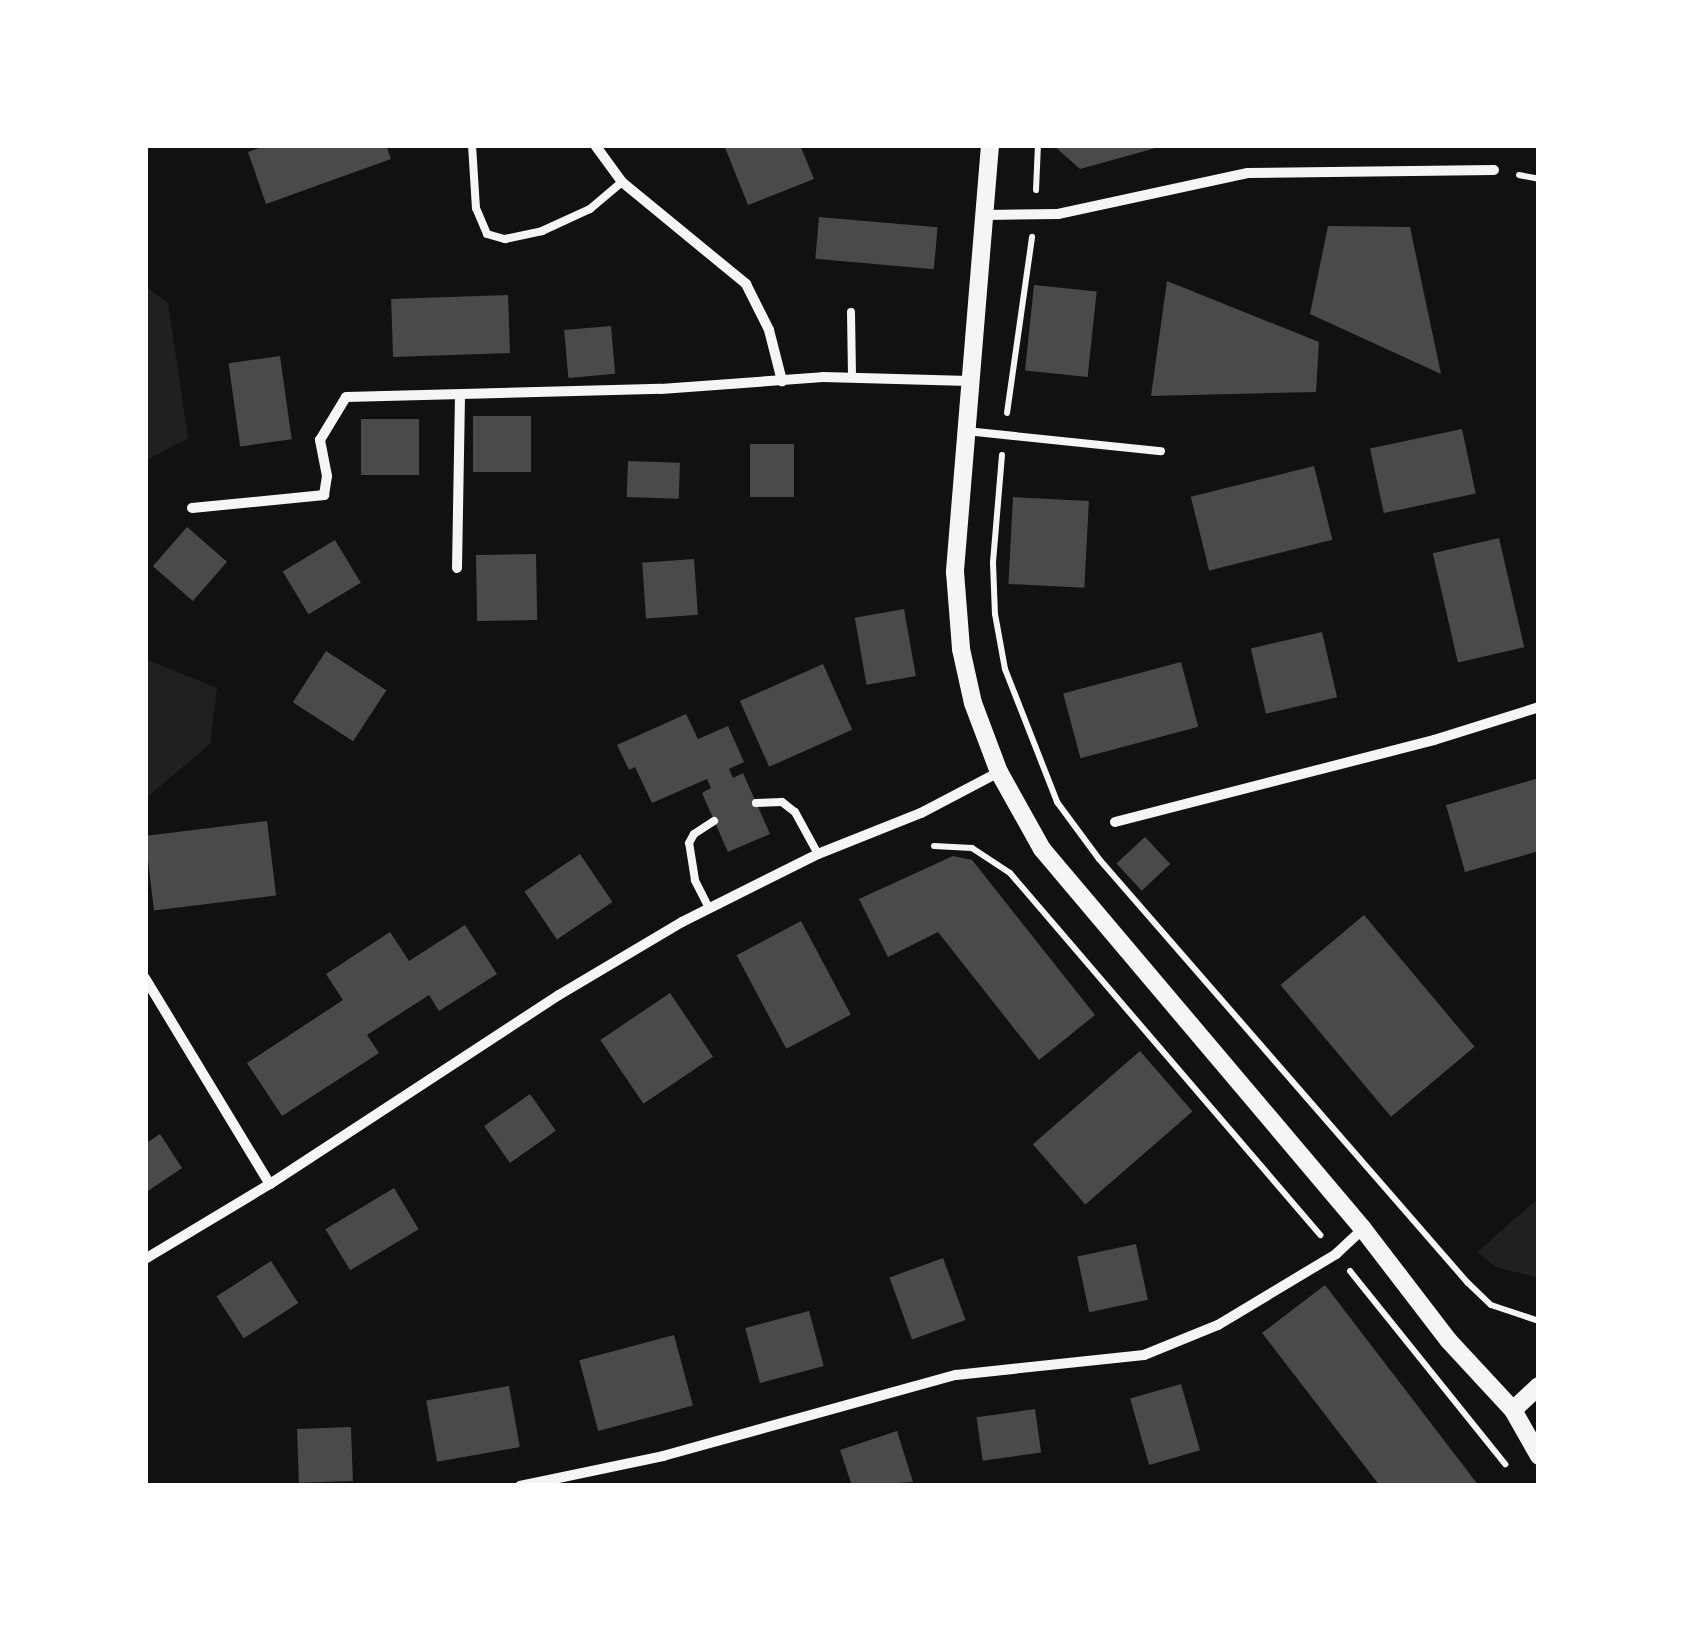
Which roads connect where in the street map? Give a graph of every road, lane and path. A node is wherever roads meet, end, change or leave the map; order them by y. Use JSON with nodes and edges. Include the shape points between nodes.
{"nodes":[{"id":1,"x":472,"y":145,"type":"edge"},
{"id":2,"x":595,"y":145,"type":"edge"},
{"id":3,"x":990,"y":145,"type":"edge"},
{"id":4,"x":1494,"y":170,"type":"dead end"},
{"id":5,"x":622,"y":182,"type":"junction"},
{"id":6,"x":985,"y":216,"type":"junction"},
{"id":7,"x":851,"y":312,"type":"dead end"},
{"id":8,"x":852,"y":378,"type":"junction"},
{"id":9,"x":782,"y":381,"type":"junction"},
{"id":10,"x":969,"y":381,"type":"junction"},
{"id":11,"x":460,"y":398,"type":"junction"},
{"id":12,"x":963,"y":430,"type":"junction"},
{"id":13,"x":1161,"y":451,"type":"dead end"},
{"id":14,"x":192,"y":508,"type":"dead end"},
{"id":15,"x":456,"y":568,"type":"dead end"},
{"id":16,"x":1539,"y":706,"type":"edge"},
{"id":17,"x":998,"y":772,"type":"junction"},
{"id":18,"x":756,"y":803,"type":"dead end"},
{"id":19,"x":714,"y":821,"type":"dead end"},
{"id":20,"x":1115,"y":822,"type":"dead end"},
{"id":21,"x":934,"y":846,"type":"dead end"},
{"id":22,"x":818,"y":854,"type":"junction"},
{"id":23,"x":708,"y":908,"type":"junction"},
{"id":24,"x":145,"y":978,"type":"edge"},
{"id":25,"x":270,"y":1184,"type":"junction"},
{"id":26,"x":1363,"y":1229,"type":"junction"},
{"id":27,"x":1336,"y":1254,"type":"junction"},
{"id":28,"x":145,"y":1259,"type":"edge"},
{"id":29,"x":1539,"y":1386,"type":"edge"},
{"id":30,"x":1513,"y":1410,"type":"junction"},
{"id":31,"x":1539,"y":1456,"type":"edge"},
{"id":32,"x":1511,"y":1472,"type":"dead end"},
{"id":33,"x":520,"y":1486,"type":"edge"}],
"edges":[{"from":1,"to":5,"type":"lane","via":[[476,208],[486,234],[505,239],[590,209]]},
{"from":2,"to":5,"type":"street"},
{"from":3,"to":6,"type":"street"},
{"from":4,"to":6,"type":"street","via":[[1248,173],[1058,214]]},
{"from":5,"to":9,"type":"street","via":[[746,284],[769,330]]},
{"from":6,"to":10,"type":"street"},
{"from":7,"to":8,"type":"lane"},
{"from":8,"to":9,"type":"street"},
{"from":8,"to":10,"type":"street"},
{"from":9,"to":11,"type":"street"},
{"from":10,"to":12,"type":"street"},
{"from":11,"to":14,"type":"street","via":[[346,397],[320,440],[324,495]]},
{"from":11,"to":15,"type":"street"},
{"from":12,"to":13,"type":"lane"},
{"from":12,"to":17,"type":"street","via":[[955,572],[961,650]]},
{"from":16,"to":20,"type":"street","via":[[1434,740]]},
{"from":17,"to":22,"type":"street"},
{"from":17,"to":26,"type":"street","via":[[1042,849]]},
{"from":18,"to":22,"type":"lane","via":[[782,802],[796,812]]},
{"from":19,"to":23,"type":"lane","via":[[689,843],[694,880]]},
{"from":21,"to":27,"type":"path","via":[[972,848],[1010,873]]},
{"from":22,"to":23,"type":"street"},
{"from":23,"to":25,"type":"street","via":[[559,995]]},
{"from":24,"to":25,"type":"street"},
{"from":25,"to":28,"type":"street"},
{"from":26,"to":27,"type":"street"},
{"from":26,"to":30,"type":"street","via":[[1448,1341]]},
{"from":27,"to":32,"type":"path"},
{"from":27,"to":33,"type":"street","via":[[1218,1325],[1144,1355],[956,1375],[663,1456]]},
{"from":29,"to":30,"type":"street"},
{"from":30,"to":31,"type":"street"}]}
